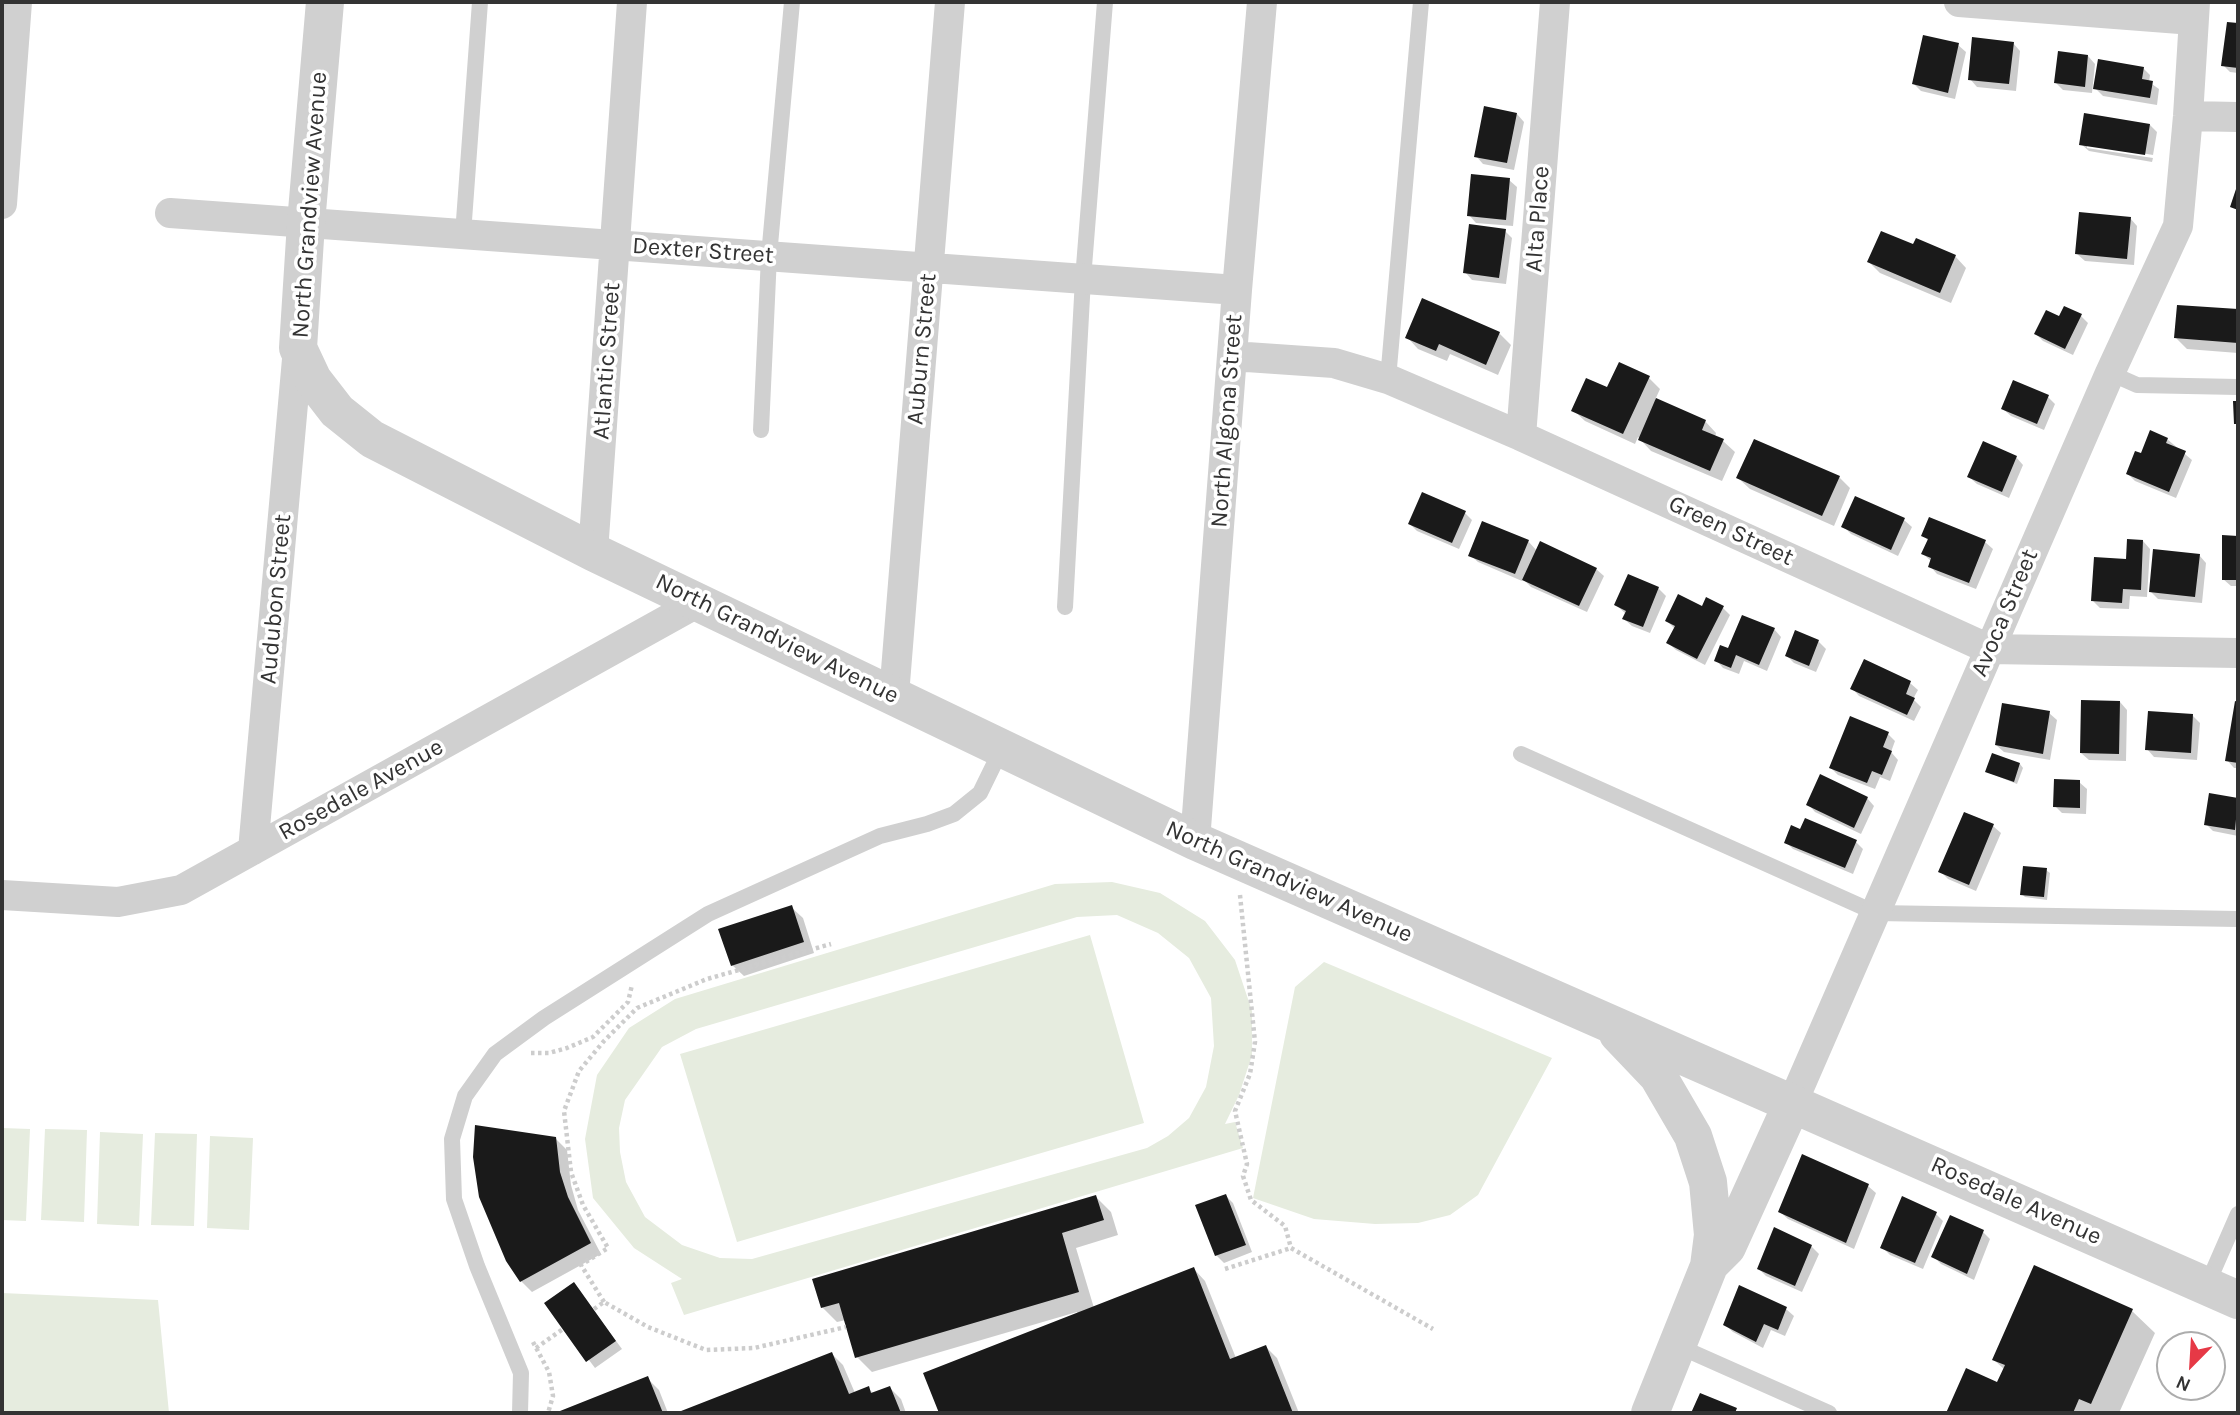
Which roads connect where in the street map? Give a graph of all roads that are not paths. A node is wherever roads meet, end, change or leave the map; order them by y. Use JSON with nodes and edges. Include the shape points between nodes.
{"nodes":[{"id":1,"x":17,"y":2,"type":"edge"},
{"id":2,"x":325,"y":2,"type":"edge"},
{"id":3,"x":480,"y":2,"type":"edge"},
{"id":4,"x":632,"y":2,"type":"edge"},
{"id":5,"x":792,"y":2,"type":"edge"},
{"id":6,"x":950,"y":2,"type":"edge"},
{"id":7,"x":1105,"y":2,"type":"edge"},
{"id":8,"x":1262,"y":2,"type":"edge"},
{"id":9,"x":1421,"y":2,"type":"edge"},
{"id":10,"x":1555,"y":2,"type":"edge"},
{"id":11,"x":1959,"y":2,"type":"edge"},
{"id":12,"x":2046,"y":5,"type":"edge"},
{"id":13,"x":2194,"y":11,"type":"edge"},
{"id":14,"x":2188,"y":116,"type":"junction"},
{"id":15,"x":2238,"y":117,"type":"edge"},
{"id":16,"x":2,"y":204,"type":"edge"},
{"id":17,"x":170,"y":213,"type":"dead end"},
{"id":18,"x":306,"y":223,"type":"junction"},
{"id":19,"x":463,"y":234,"type":"junction"},
{"id":20,"x":615,"y":245,"type":"junction"},
{"id":21,"x":769,"y":256,"type":"junction"},
{"id":22,"x":928,"y":268,"type":"junction"},
{"id":23,"x":1083,"y":279,"type":"junction"},
{"id":24,"x":1237,"y":290,"type":"junction"},
{"id":25,"x":298,"y":348,"type":"junction"},
{"id":26,"x":1232,"y":356,"type":"junction"},
{"id":27,"x":2110,"y":373,"type":"junction"},
{"id":28,"x":1388,"y":379,"type":"junction"},
{"id":29,"x":2238,"y":387,"type":"edge"},
{"id":30,"x":761,"y":430,"type":"dead end"},
{"id":31,"x":1521,"y":436,"type":"junction"},
{"id":32,"x":593,"y":552,"type":"junction"},
{"id":33,"x":699,"y":602,"type":"junction"},
{"id":34,"x":1065,"y":607,"type":"dead end"},
{"id":35,"x":1989,"y":649,"type":"junction"},
{"id":36,"x":2238,"y":653,"type":"edge"},
{"id":37,"x":894,"y":695,"type":"junction"},
{"id":38,"x":1002,"y":747,"type":"junction"},
{"id":39,"x":1521,"y":754,"type":"dead end"},
{"id":40,"x":1195,"y":841,"type":"junction"},
{"id":41,"x":253,"y":850,"type":"junction"},
{"id":42,"x":2,"y":895,"type":"edge"},
{"id":43,"x":1877,"y":912,"type":"junction"},
{"id":44,"x":2238,"y":919,"type":"edge"},
{"id":45,"x":1610,"y":1025,"type":"junction"},
{"id":46,"x":1792,"y":1104,"type":"junction"},
{"id":47,"x":2238,"y":1214,"type":"edge"},
{"id":48,"x":1709,"y":1266,"type":"junction"},
{"id":49,"x":2223,"y":1292,"type":"edge"},
{"id":50,"x":1677,"y":1346,"type":"junction"},
{"id":51,"x":520,"y":1413,"type":"edge"},
{"id":52,"x":1650,"y":1413,"type":"edge"},
{"id":53,"x":1829,"y":1413,"type":"edge"}],
"edges":[{"from":1,"to":16,"type":"street"},
{"from":2,"to":18,"type":"street","name":"North Grandview Avenue"},
{"from":3,"to":19,"type":"lane"},
{"from":4,"to":20,"type":"street","name":"Atlantic Street"},
{"from":5,"to":21,"type":"lane"},
{"from":6,"to":22,"type":"street","name":"Auburn Street"},
{"from":7,"to":23,"type":"lane"},
{"from":8,"to":24,"type":"street","name":"North Algona Street"},
{"from":9,"to":28,"type":"lane"},
{"from":10,"to":31,"type":"street","name":"Alta Place"},
{"from":11,"to":12,"type":"street"},
{"from":12,"to":13,"type":"street"},
{"from":13,"to":14,"type":"street","name":"Avoca Street"},
{"from":14,"to":15,"type":"street"},
{"from":14,"to":27,"type":"street","name":"Avoca Street","via":[[2178,226]]},
{"from":17,"to":18,"type":"street","name":"Dexter Street"},
{"from":18,"to":19,"type":"street","name":"Dexter Street"},
{"from":18,"to":25,"type":"street","name":"North Grandview Avenue"},
{"from":19,"to":20,"type":"street","name":"Dexter Street"},
{"from":20,"to":21,"type":"street","name":"Dexter Street"},
{"from":20,"to":32,"type":"street","name":"Atlantic Street"},
{"from":21,"to":22,"type":"street","name":"Dexter Street"},
{"from":21,"to":30,"type":"lane"},
{"from":22,"to":23,"type":"street","name":"Dexter Street"},
{"from":22,"to":37,"type":"street","name":"Auburn Street"},
{"from":23,"to":24,"type":"street","name":"Dexter Street"},
{"from":23,"to":34,"type":"lane"},
{"from":24,"to":26,"type":"street","name":"North Algona Street"},
{"from":25,"to":32,"type":"street","name":"North Grandview Avenue","via":[[313,380],[337,411],[372,439]]},
{"from":25,"to":41,"type":"street","name":"Audubon Street"},
{"from":26,"to":28,"type":"street","name":"Green Street","via":[[1334,363]]},
{"from":26,"to":40,"type":"street","name":"North Algona Street"},
{"from":27,"to":29,"type":"lane","via":[[2137,385]]},
{"from":27,"to":35,"type":"street","name":"Avoca Street"},
{"from":28,"to":31,"type":"street","name":"Green Street"},
{"from":31,"to":35,"type":"street","name":"Green Street"},
{"from":32,"to":33,"type":"street","name":"North Grandview Avenue"},
{"from":33,"to":37,"type":"street","name":"North Grandview Avenue"},
{"from":33,"to":41,"type":"street","name":"Rosedale Avenue"},
{"from":35,"to":36,"type":"street","name":"Green Street"},
{"from":35,"to":43,"type":"street","name":"Avoca Street"},
{"from":37,"to":38,"type":"street","name":"North Grandview Avenue"},
{"from":38,"to":40,"type":"street","name":"North Grandview Avenue"},
{"from":38,"to":51,"type":"lane","via":[[980,793],[954,814],[880,836],[708,914],[495,1054],[465,1096],[452,1139],[454,1199],[521,1373]]},
{"from":39,"to":43,"type":"lane"},
{"from":40,"to":45,"type":"street","name":"North Grandview Avenue"},
{"from":41,"to":42,"type":"street","name":"Rosedale Avenue","via":[[181,890],[118,902]]},
{"from":43,"to":44,"type":"lane"},
{"from":43,"to":46,"type":"street","name":"Avoca Street"},
{"from":45,"to":46,"type":"street","name":"North Grandview Avenue"},
{"from":45,"to":48,"type":"street","name":"North Grandview Avenue","via":[[1658,1076],[1693,1136],[1708,1182],[1713,1235]]},
{"from":46,"to":48,"type":"street","name":"North Grandview Avenue","via":[[1727,1247]]},
{"from":46,"to":49,"type":"street","name":"Rosedale Avenue"},
{"from":47,"to":49,"type":"lane"},
{"from":48,"to":50,"type":"street","name":"North Grandview Avenue"},
{"from":50,"to":52,"type":"street","name":"North Grandview Avenue"},
{"from":50,"to":53,"type":"lane"}]}
